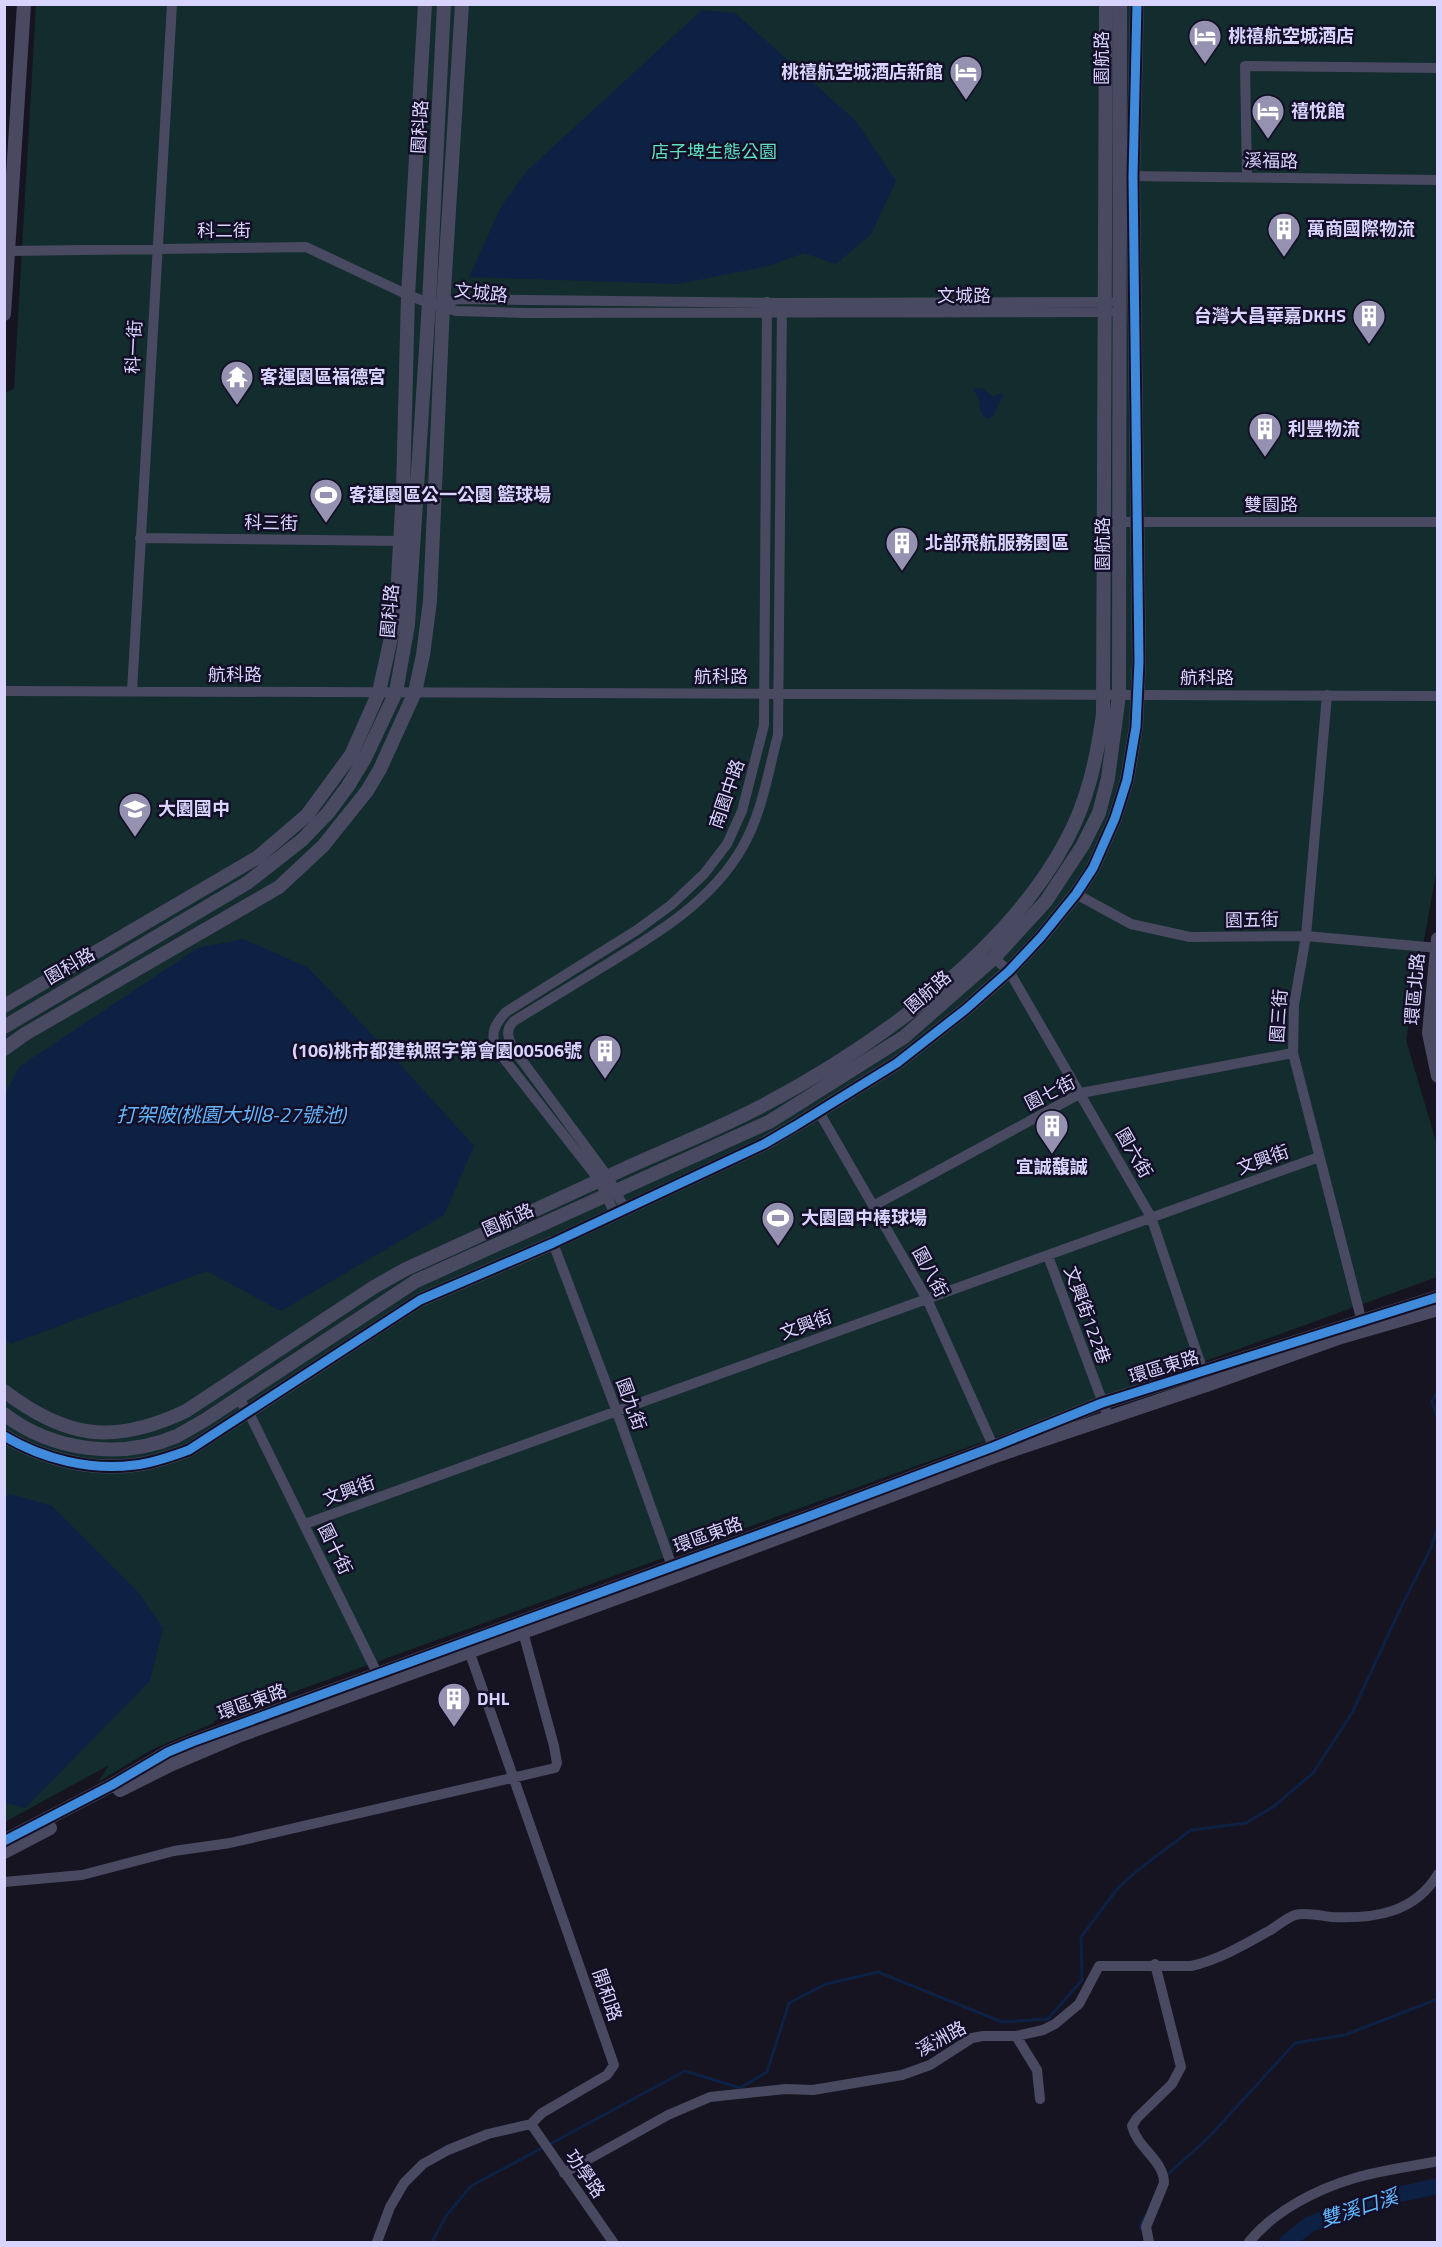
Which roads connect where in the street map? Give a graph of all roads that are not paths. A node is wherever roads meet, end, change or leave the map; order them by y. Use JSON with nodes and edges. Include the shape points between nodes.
{"nodes":[{"id":1,"x":24,"y":4,"type":"edge"},
{"id":2,"x":172,"y":4,"type":"edge"},
{"id":3,"x":425,"y":4,"type":"edge"},
{"id":4,"x":444,"y":4,"type":"edge"},
{"id":5,"x":462,"y":4,"type":"edge"},
{"id":6,"x":1106,"y":4,"type":"edge"},
{"id":7,"x":1120,"y":4,"type":"edge"},
{"id":8,"x":1137,"y":4,"type":"edge"},
{"id":9,"x":1437,"y":68,"type":"edge"},
{"id":10,"x":1112,"y":176,"type":"junction"},
{"id":11,"x":1133,"y":176,"type":"junction"},
{"id":12,"x":1247,"y":177,"type":"junction"},
{"id":13,"x":1437,"y":180,"type":"edge"},
{"id":14,"x":156,"y":248,"type":"junction"},
{"id":15,"x":7,"y":251,"type":"junction"},
{"id":16,"x":408,"y":296,"type":"junction"},
{"id":17,"x":429,"y":303,"type":"junction"},
{"id":18,"x":443,"y":306,"type":"junction"},
{"id":19,"x":1112,"y":307,"type":"junction"},
{"id":20,"x":1135,"y":307,"type":"junction"},
{"id":21,"x":767,"y":308,"type":"junction"},
{"id":22,"x":781,"y":308,"type":"junction"},
{"id":23,"x":4,"y":314,"type":"edge"},
{"id":24,"x":1121,"y":521,"type":"junction"},
{"id":25,"x":1137,"y":521,"type":"junction"},
{"id":26,"x":1105,"y":522,"type":"junction"},
{"id":27,"x":1437,"y":522,"type":"edge"},
{"id":28,"x":140,"y":538,"type":"junction"},
{"id":29,"x":400,"y":541,"type":"junction"},
{"id":30,"x":4,"y":691,"type":"edge"},
{"id":31,"x":132,"y":691,"type":"junction"},
{"id":32,"x":379,"y":692,"type":"junction"},
{"id":33,"x":396,"y":692,"type":"junction"},
{"id":34,"x":415,"y":692,"type":"junction"},
{"id":35,"x":764,"y":693,"type":"junction"},
{"id":36,"x":779,"y":694,"type":"junction"},
{"id":37,"x":1104,"y":695,"type":"junction"},
{"id":38,"x":1119,"y":695,"type":"junction"},
{"id":39,"x":1137,"y":695,"type":"junction"},
{"id":40,"x":1327,"y":695,"type":"junction"},
{"id":41,"x":1437,"y":696,"type":"edge"},
{"id":42,"x":1076,"y":894,"type":"junction"},
{"id":43,"x":1306,"y":936,"type":"junction"},
{"id":44,"x":1437,"y":945,"type":"edge"},
{"id":45,"x":994,"y":958,"type":"junction"},
{"id":46,"x":1009,"y":970,"type":"junction"},
{"id":47,"x":4,"y":1006,"type":"edge"},
{"id":48,"x":4,"y":1027,"type":"edge"},
{"id":49,"x":4,"y":1049,"type":"edge"},
{"id":50,"x":1293,"y":1053,"type":"junction"},
{"id":51,"x":1437,"y":1076,"type":"edge"},
{"id":52,"x":1081,"y":1093,"type":"junction"},
{"id":53,"x":819,"y":1112,"type":"junction"},
{"id":54,"x":1319,"y":1157,"type":"junction"},
{"id":55,"x":604,"y":1178,"type":"junction"},
{"id":56,"x":612,"y":1193,"type":"junction"},
{"id":57,"x":875,"y":1205,"type":"junction"},
{"id":58,"x":620,"y":1212,"type":"junction"},
{"id":59,"x":1151,"y":1217,"type":"junction"},
{"id":60,"x":553,"y":1243,"type":"junction"},
{"id":61,"x":1048,"y":1256,"type":"junction"},
{"id":62,"x":1437,"y":1297,"type":"edge"},
{"id":63,"x":927,"y":1299,"type":"junction"},
{"id":64,"x":1437,"y":1309,"type":"edge"},
{"id":65,"x":1363,"y":1326,"type":"junction"},
{"id":66,"x":1205,"y":1378,"type":"junction"},
{"id":67,"x":4,"y":1391,"type":"edge"},
{"id":68,"x":238,"y":1399,"type":"junction"},
{"id":69,"x":1102,"y":1403,"type":"junction"},
{"id":70,"x":248,"y":1411,"type":"junction"},
{"id":71,"x":617,"y":1412,"type":"junction"},
{"id":72,"x":4,"y":1414,"type":"edge"},
{"id":73,"x":1109,"y":1419,"type":"junction"},
{"id":74,"x":4,"y":1436,"type":"edge"},
{"id":75,"x":996,"y":1451,"type":"junction"},
{"id":76,"x":305,"y":1524,"type":"junction"},
{"id":77,"x":674,"y":1571,"type":"junction"},
{"id":78,"x":523,"y":1632,"type":"junction"},
{"id":79,"x":468,"y":1647,"type":"junction"},
{"id":80,"x":380,"y":1678,"type":"junction"},
{"id":81,"x":513,"y":1777,"type":"junction"},
{"id":82,"x":4,"y":1841,"type":"edge"},
{"id":83,"x":4,"y":1852,"type":"edge"},
{"id":84,"x":1437,"y":1874,"type":"edge"},
{"id":85,"x":4,"y":1882,"type":"edge"},
{"id":86,"x":1155,"y":1964,"type":"junction"},
{"id":87,"x":1016,"y":2036,"type":"junction"},
{"id":88,"x":1040,"y":2099,"type":"dead end"},
{"id":89,"x":531,"y":2124,"type":"junction"},
{"id":90,"x":1437,"y":2162,"type":"edge"},
{"id":91,"x":564,"y":2173,"type":"junction"},
{"id":92,"x":377,"y":2242,"type":"edge"},
{"id":93,"x":613,"y":2242,"type":"edge"},
{"id":94,"x":1149,"y":2242,"type":"edge"},
{"id":95,"x":1249,"y":2242,"type":"edge"}],
"edges":[{"from":1,"to":15,"type":"street"},
{"from":2,"to":14,"type":"street","name":"科一街"},
{"from":3,"to":16,"type":"street"},
{"from":4,"to":17,"type":"street","name":"園科路"},
{"from":5,"to":18,"type":"street"},
{"from":6,"to":10,"type":"street"},
{"from":7,"to":10,"type":"street","name":"園航路"},
{"from":8,"to":11,"type":"street"},
{"from":9,"to":12,"type":"street","via":[[1245,66]]},
{"from":10,"to":11,"type":"street","name":"溪福路"},
{"from":10,"to":19,"type":"street","name":"園航路"},
{"from":11,"to":12,"type":"street","name":"溪福路"},
{"from":11,"to":20,"type":"street"},
{"from":12,"to":13,"type":"street","name":"溪福路"},
{"from":14,"to":15,"type":"street","name":"科二街"},
{"from":14,"to":16,"type":"street","name":"科二街","via":[[306,247]]},
{"from":14,"to":28,"type":"street","name":"科一街"},
{"from":15,"to":23,"type":"street"},
{"from":16,"to":17,"type":"street","name":"科二街"},
{"from":16,"to":29,"type":"street"},
{"from":17,"to":18,"type":"street","name":"科二街"},
{"from":17,"to":33,"type":"street","name":"園科路","via":[[408,625]]},
{"from":18,"to":21,"type":"street","name":"文城路","via":[[456,299]]},
{"from":18,"to":34,"type":"street","via":[[430,601]]},
{"from":19,"to":20,"type":"street","name":"文城路"},
{"from":19,"to":22,"type":"street","name":"文城路"},
{"from":19,"to":24,"type":"street","name":"園航路"},
{"from":19,"to":26,"type":"street"},
{"from":20,"to":25,"type":"street"},
{"from":21,"to":22,"type":"street","name":"文城路"},
{"from":21,"to":35,"type":"street","name":"南園中路"},
{"from":22,"to":36,"type":"street","name":"南園中路"},
{"from":24,"to":25,"type":"street","name":"雙園路"},
{"from":24,"to":26,"type":"street","name":"雙園路"},
{"from":24,"to":38,"type":"street","name":"園航路"},
{"from":25,"to":27,"type":"street","name":"雙園路"},
{"from":25,"to":39,"type":"street"},
{"from":26,"to":37,"type":"street"},
{"from":28,"to":29,"type":"street","name":"科三街"},
{"from":28,"to":31,"type":"street","name":"科一街"},
{"from":29,"to":32,"type":"street","via":[[396,615]]},
{"from":30,"to":31,"type":"street","name":"航科路"},
{"from":31,"to":32,"type":"street","name":"航科路"},
{"from":32,"to":33,"type":"street","name":"航科路"},
{"from":32,"to":47,"type":"street","via":[[351,755],[307,815],[285,836],[258,857]]},
{"from":33,"to":34,"type":"street","name":"航科路"},
{"from":33,"to":48,"type":"street","name":"園科路","via":[[348,786],[328,813],[279,860],[248,884]]},
{"from":34,"to":35,"type":"street","name":"航科路"},
{"from":34,"to":49,"type":"street","via":[[367,791],[323,846],[279,887]]},
{"from":35,"to":36,"type":"street","name":"航科路"},
{"from":35,"to":55,"type":"street","name":"南園中路","via":[[764,725],[742,811],[727,844],[704,873],[637,930],[506,1012],[493,1031],[498,1051]]},
{"from":36,"to":37,"type":"street","name":"航科路"},
{"from":36,"to":55,"type":"street","name":"南園中路","via":[[778,735],[762,796],[742,848],[718,879],[675,920],[509,1026],[507,1035],[512,1047]]},
{"from":37,"to":38,"type":"street","name":"航科路"},
{"from":37,"to":55,"type":"street","via":[[1094,770],[1068,839],[1021,907],[975,955],[904,1014],[818,1073],[755,1109]]},
{"from":38,"to":39,"type":"street","name":"航科路"},
{"from":38,"to":45,"type":"street","name":"園航路","via":[[1108,778],[1099,813],[1046,901]]},
{"from":39,"to":40,"type":"street","name":"航科路"},
{"from":39,"to":42,"type":"street","via":[[1127,780],[1105,842]]},
{"from":40,"to":41,"type":"street","name":"航科路"},
{"from":40,"to":43,"type":"street","name":"園三街"},
{"from":42,"to":43,"type":"street","name":"園五街","via":[[1131,924],[1190,937]]},
{"from":42,"to":46,"type":"street"},
{"from":43,"to":44,"type":"street","name":"園五街"},
{"from":43,"to":50,"type":"street","name":"園三街","via":[[1294,1005]]},
{"from":44,"to":51,"type":"street","name":"環區北路","via":[[1429,1033]]},
{"from":45,"to":46,"type":"street","name":"園六街"},
{"from":45,"to":56,"type":"street","name":"園航路","via":[[904,1037],[833,1083],[769,1122]]},
{"from":46,"to":52,"type":"street","name":"園六街"},
{"from":46,"to":53,"type":"street","via":[[897,1063]]},
{"from":50,"to":52,"type":"street","name":"園七街"},
{"from":50,"to":54,"type":"street","name":"園三街"},
{"from":52,"to":57,"type":"street","name":"園七街"},
{"from":52,"to":59,"type":"street","name":"園六街"},
{"from":53,"to":57,"type":"street","name":"園八街"},
{"from":53,"to":58,"type":"street","via":[[764,1144]]},
{"from":54,"to":59,"type":"street","name":"文興街"},
{"from":54,"to":65,"type":"street","name":"園三街"},
{"from":55,"to":56,"type":"street","name":"南園中路"},
{"from":55,"to":67,"type":"street","via":[[406,1269],[186,1411],[158,1425],[107,1433],[78,1430],[29,1409]]},
{"from":56,"to":58,"type":"street","name":"南園中路"},
{"from":56,"to":68,"type":"street","name":"園航路","via":[[416,1281]]},
{"from":57,"to":63,"type":"street","name":"園八街"},
{"from":58,"to":60,"type":"street"},
{"from":59,"to":61,"type":"street","name":"文興街"},
{"from":59,"to":66,"type":"street","name":"園六街"},
{"from":60,"to":70,"type":"street","via":[[420,1300]]},
{"from":60,"to":71,"type":"street","name":"園九街"},
{"from":61,"to":63,"type":"street","name":"文興街"},
{"from":61,"to":69,"type":"street","name":"文興街122巷"},
{"from":62,"to":65,"type":"street","name":"環區東路"},
{"from":63,"to":71,"type":"street","name":"文興街"},
{"from":63,"to":75,"type":"street","name":"園八街"},
{"from":64,"to":65,"type":"street","name":"環區東路"},
{"from":65,"to":66,"type":"street","name":"環區東路"},
{"from":66,"to":69,"type":"street","name":"環區東路"},
{"from":66,"to":73,"type":"street","name":"環區東路"},
{"from":68,"to":70,"type":"street","name":"園十街"},
{"from":68,"to":72,"type":"street","name":"園航路","via":[[175,1436],[144,1446],[109,1450],[43,1437]]},
{"from":69,"to":73,"type":"street","name":"文興街122巷"},
{"from":69,"to":75,"type":"street","name":"環區東路"},
{"from":70,"to":74,"type":"street","via":[[189,1450],[135,1466],[67,1462]]},
{"from":70,"to":76,"type":"street","name":"園十街"},
{"from":71,"to":76,"type":"street","name":"文興街"},
{"from":71,"to":77,"type":"street","name":"園九街"},
{"from":73,"to":75,"type":"street","name":"環區東路"},
{"from":75,"to":77,"type":"street","name":"環區東路"},
{"from":76,"to":80,"type":"street","name":"園十街"},
{"from":77,"to":78,"type":"street","name":"環區東路"},
{"from":77,"to":79,"type":"street","name":"環區東路"},
{"from":78,"to":79,"type":"street","name":"環區東路"},
{"from":78,"to":81,"type":"street","via":[[557,1763],[555,1768]]},
{"from":79,"to":80,"type":"street","name":"環區東路"},
{"from":79,"to":81,"type":"street","name":"開和路"},
{"from":80,"to":82,"type":"street","name":"環區東路","via":[[168,1752]]},
{"from":80,"to":83,"type":"street","name":"環區東路","via":[[172,1764]]},
{"from":81,"to":85,"type":"street","via":[[230,1843],[174,1851],[82,1875]]},
{"from":81,"to":89,"type":"street","name":"開和路","via":[[614,2065],[607,2075],[542,2113]]},
{"from":84,"to":86,"type":"street","name":"溪洲路","via":[[1410,1902],[1377,1917],[1296,1915],[1204,1963]]},
{"from":86,"to":87,"type":"street","name":"溪洲路","via":[[1099,1966],[1070,2013],[1043,2030]]},
{"from":86,"to":94,"type":"street","via":[[1181,2067],[1172,2084],[1132,2126],[1134,2136],[1164,2177],[1146,2227]]},
{"from":87,"to":88,"type":"street","via":[[1037,2070]]},
{"from":87,"to":91,"type":"street","name":"溪洲路","via":[[972,2038],[930,2065],[902,2075],[813,2090],[786,2088],[710,2097],[668,2115]]},
{"from":89,"to":91,"type":"street","name":"功學路"},
{"from":89,"to":92,"type":"street","name":"開和路","via":[[488,2134],[423,2164],[404,2182]]},
{"from":90,"to":95,"type":"street","via":[[1355,2178],[1314,2194],[1279,2215]]},
{"from":91,"to":93,"type":"street","name":"功學路"}]}
